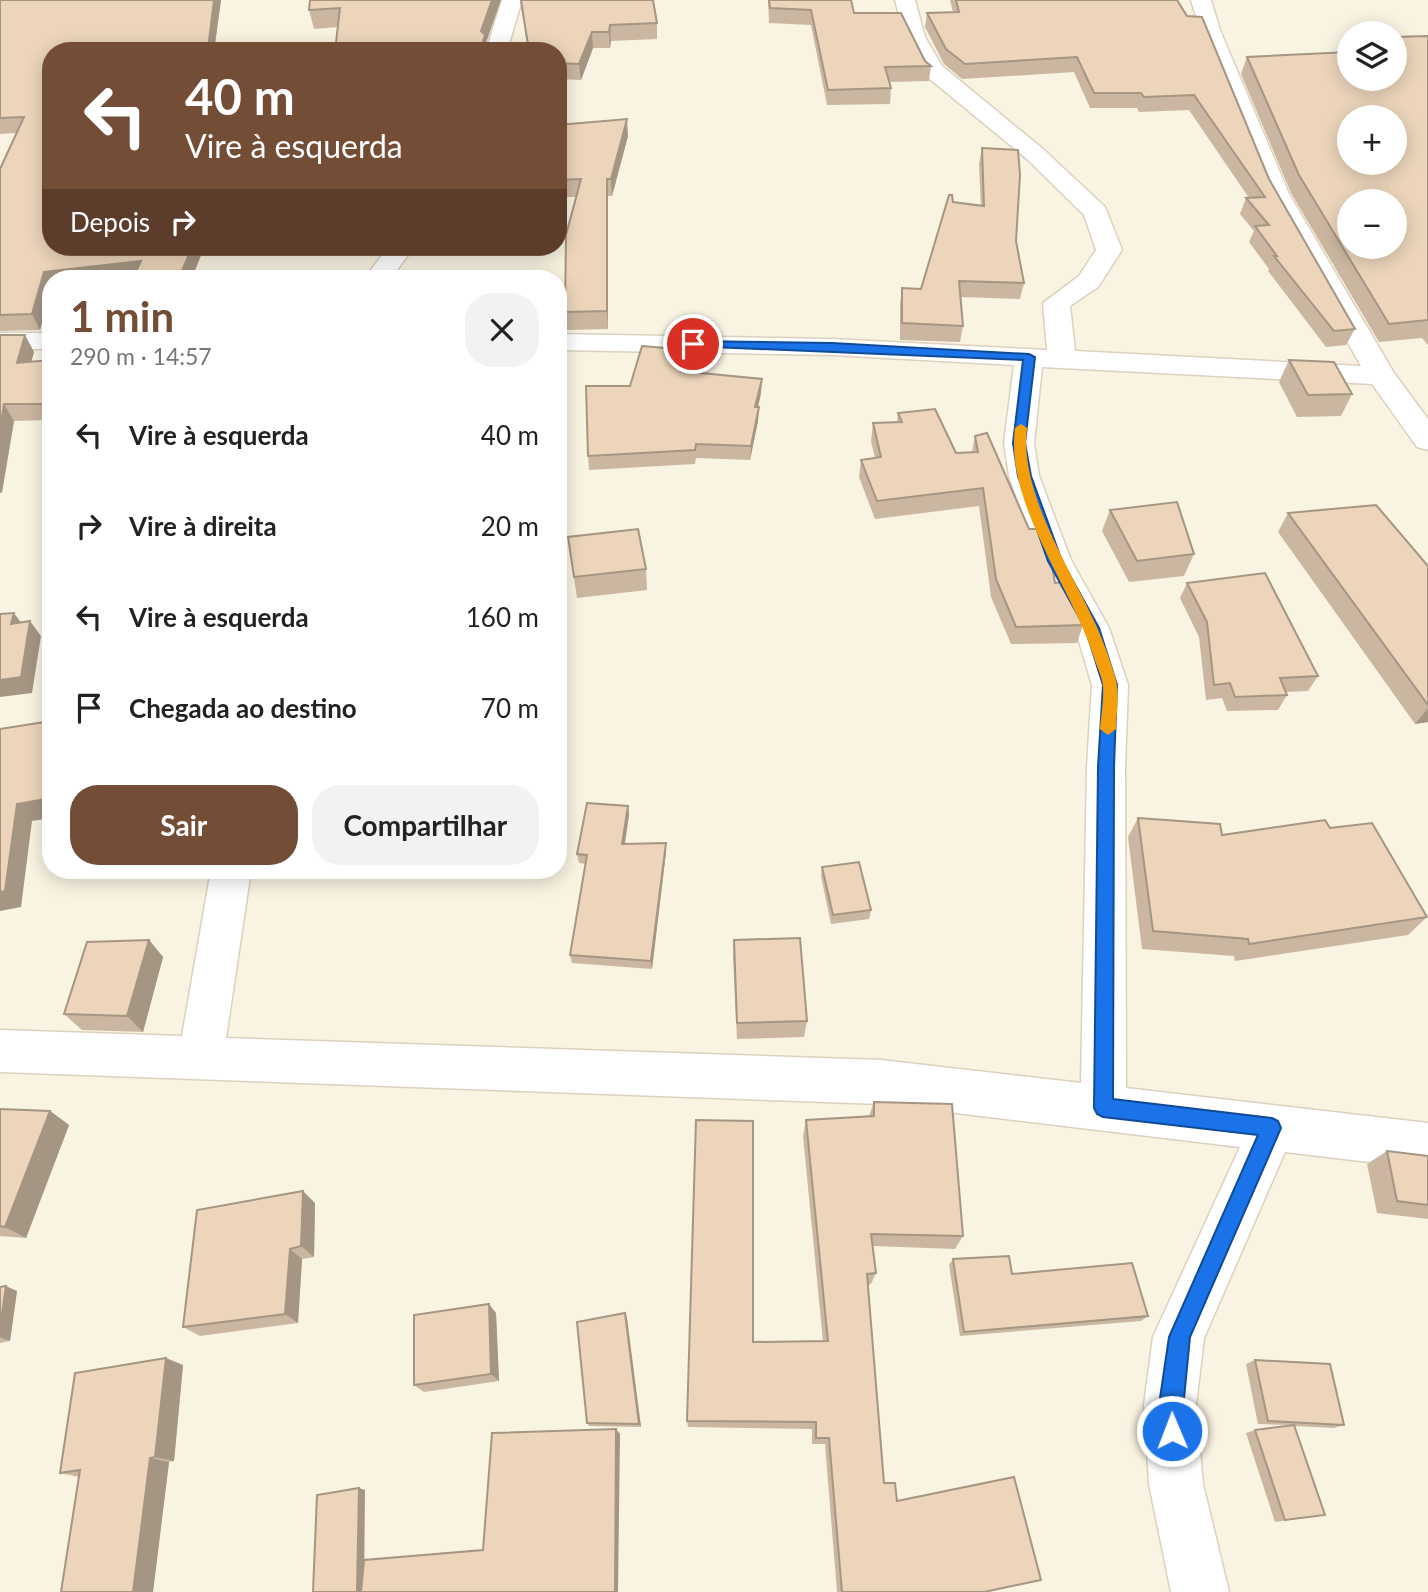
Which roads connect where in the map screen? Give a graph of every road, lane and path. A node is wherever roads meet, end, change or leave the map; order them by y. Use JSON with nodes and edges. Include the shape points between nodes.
{"nodes":[{"id":1,"x":512,"y":0,"type":"edge"},
{"id":2,"x":905,"y":0,"type":"edge"},
{"id":3,"x":1201,"y":0,"type":"edge"},
{"id":4,"x":499,"y":42,"type":"edge"},
{"id":5,"x":0,"y":341,"type":"edge"},
{"id":6,"x":42,"y":341,"type":"edge"},
{"id":7,"x":567,"y":342,"type":"edge"},
{"id":8,"x":1046,"y":358,"type":"junction"},
{"id":9,"x":1381,"y":376,"type":"junction"},
{"id":10,"x":1428,"y":440,"type":"edge"},
{"id":11,"x":230,"y":879,"type":"edge"},
{"id":12,"x":0,"y":1051,"type":"edge"},
{"id":13,"x":201,"y":1058,"type":"junction"},
{"id":14,"x":1103,"y":1108,"type":"junction"},
{"id":15,"x":1272,"y":1128,"type":"junction"},
{"id":16,"x":1428,"y":1146,"type":"edge"},
{"id":17,"x":1200,"y":1592,"type":"edge"}],
"edges":[{"from":1,"to":4,"type":"street"},
{"from":2,"to":8,"type":"street","via":[[915,37],[933,70],[1035,154],[1096,212],[1109,250],[1089,281],[1056,303]]},
{"from":3,"to":9,"type":"street","via":[[1278,194]]},
{"from":5,"to":6,"type":"street"},
{"from":7,"to":8,"type":"street","via":[[832,347]]},
{"from":8,"to":9,"type":"street"},
{"from":8,"to":14,"type":"street","via":[[1019,443],[1024,476],[1055,561],[1092,628],[1110,685]]},
{"from":9,"to":10,"type":"street"},
{"from":11,"to":13,"type":"street"},
{"from":12,"to":13,"type":"street"},
{"from":13,"to":14,"type":"street","via":[[881,1082]]},
{"from":14,"to":15,"type":"street"},
{"from":15,"to":16,"type":"street"},
{"from":15,"to":17,"type":"street","via":[[1180,1337],[1170,1405],[1176,1484]]}]}
